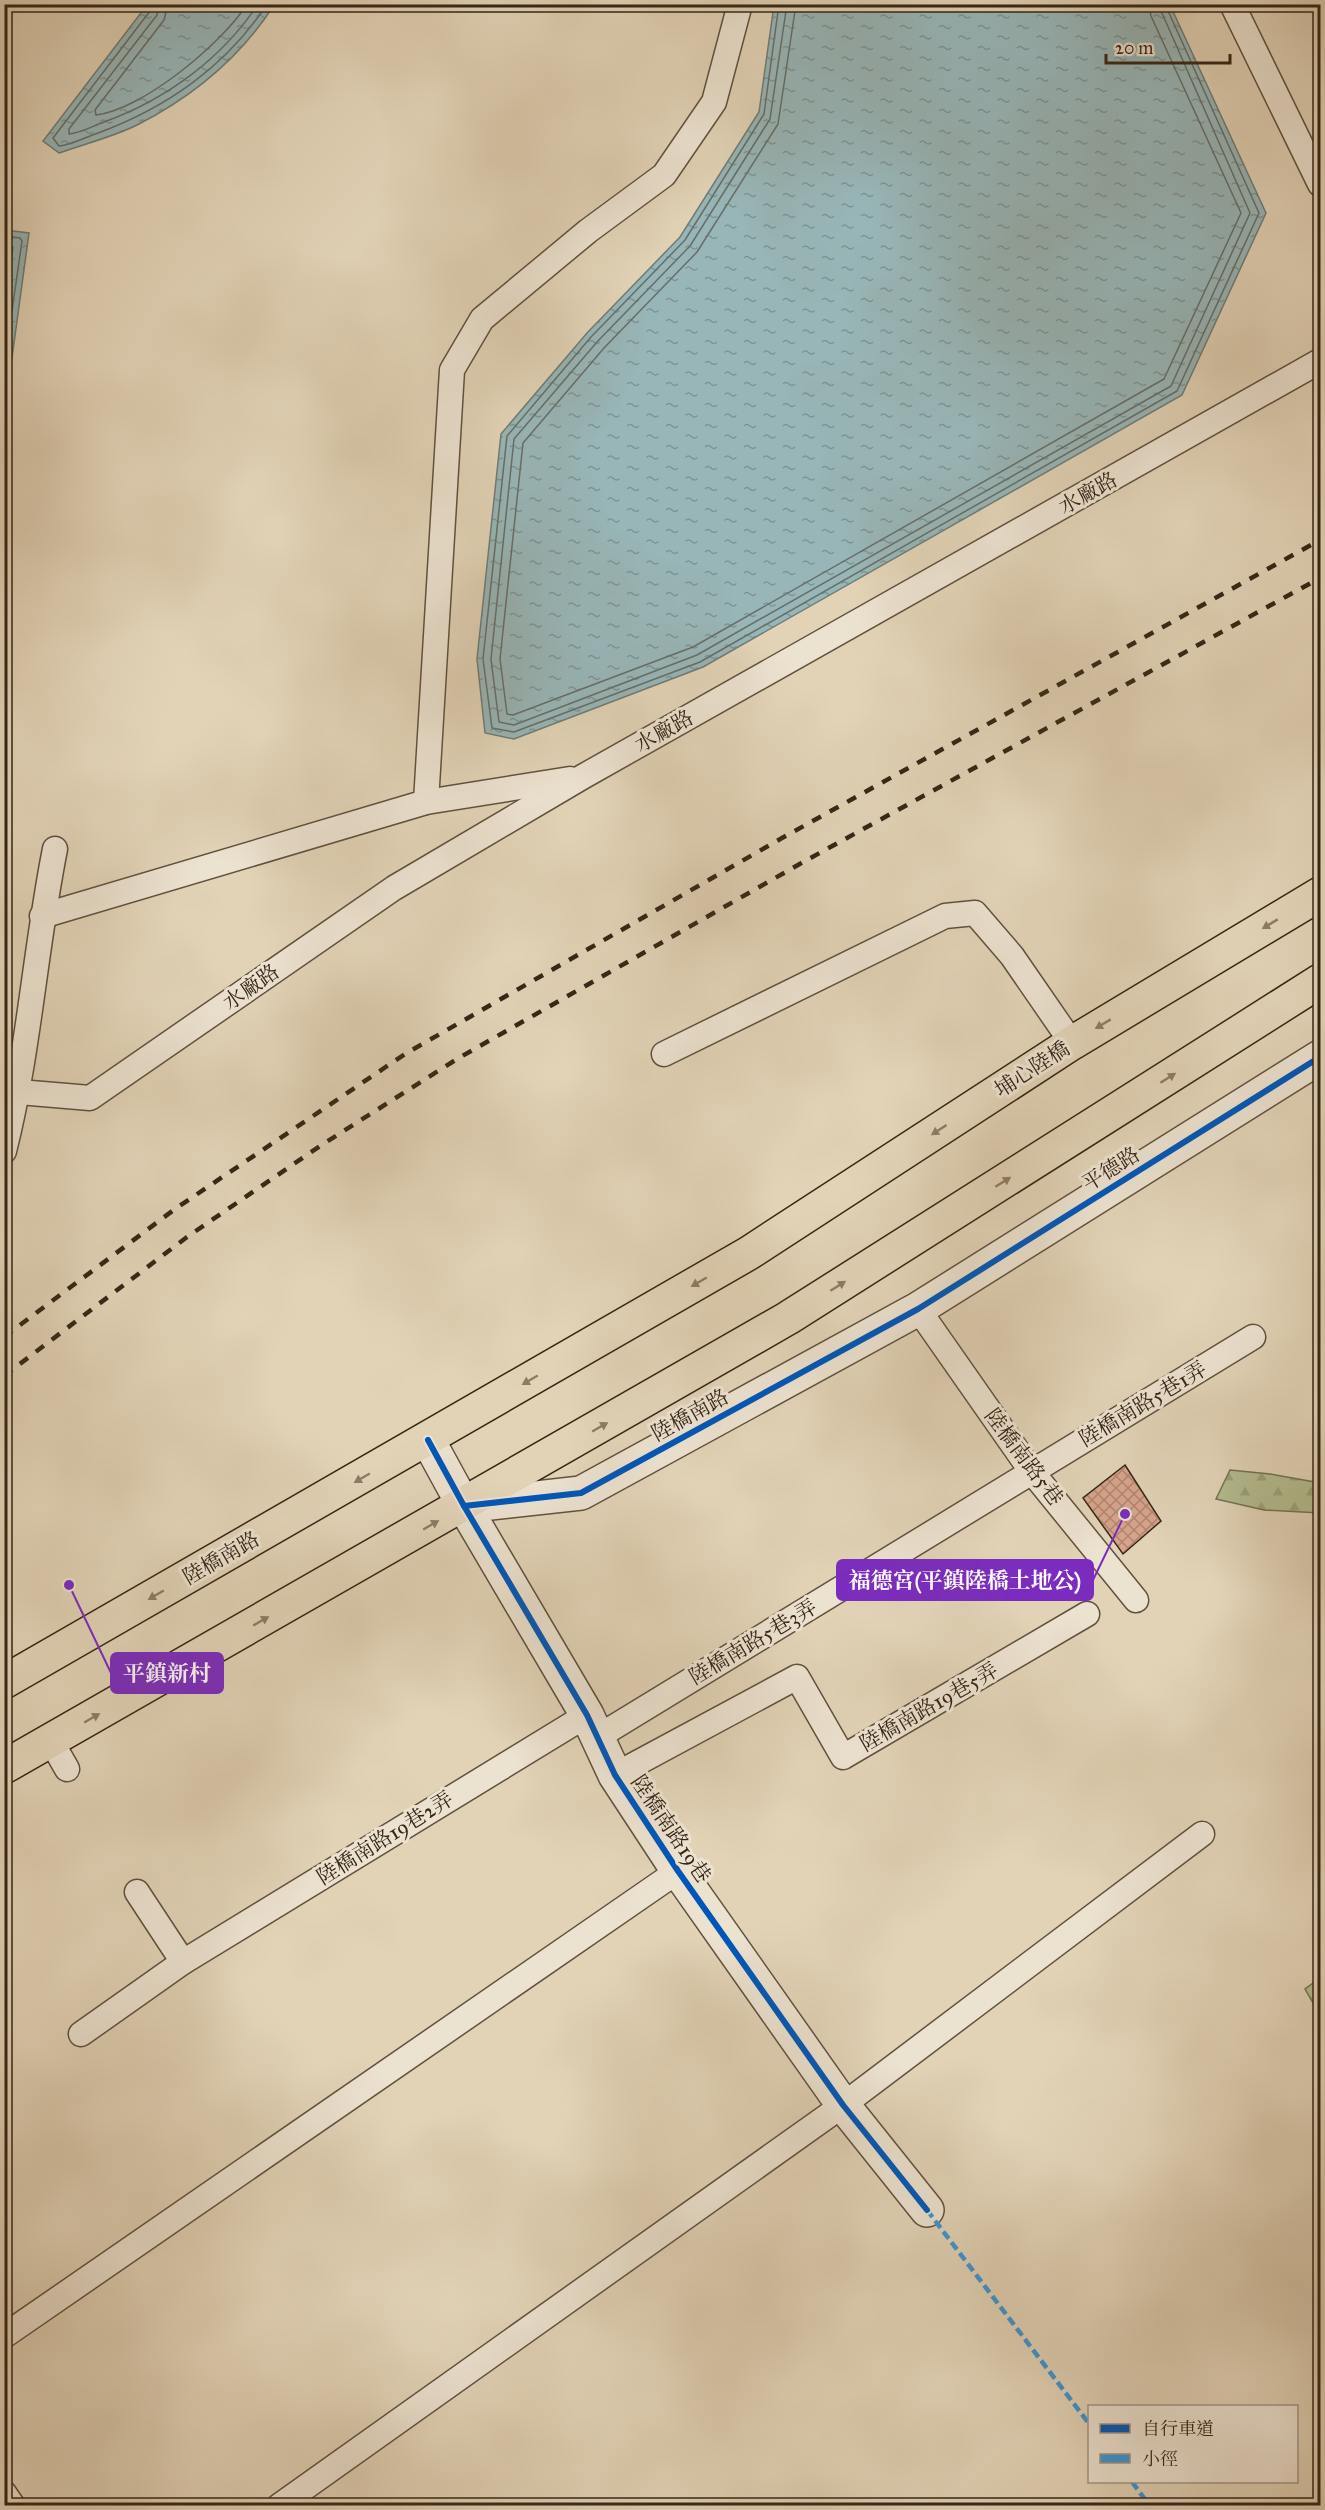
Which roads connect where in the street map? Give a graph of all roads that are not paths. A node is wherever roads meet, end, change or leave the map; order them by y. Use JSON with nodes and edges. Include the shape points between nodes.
{"nodes":[{"id":1,"x":740,"y":4,"type":"edge"},
{"id":2,"x":1232,"y":4,"type":"edge"},
{"id":3,"x":1320,"y":184,"type":"edge"},
{"id":4,"x":1320,"y":362,"type":"edge"},
{"id":5,"x":584,"y":776,"type":"junction"},
{"id":6,"x":426,"y":802,"type":"junction"},
{"id":7,"x":55,"y":849,"type":"dead end"},
{"id":8,"x":1320,"y":894,"type":"edge"},
{"id":9,"x":42,"y":916,"type":"junction"},
{"id":10,"x":1320,"y":981,"type":"edge"},
{"id":11,"x":1072,"y":1043,"type":"junction"},
{"id":12,"x":664,"y":1054,"type":"dead end"},
{"id":13,"x":1320,"y":1057,"type":"edge"},
{"id":14,"x":19,"y":1092,"type":"junction"},
{"id":15,"x":4,"y":1151,"type":"edge"},
{"id":16,"x":749,"y":1253,"type":"joint"},
{"id":17,"x":918,"y":1309,"type":"junction"},
{"id":18,"x":1253,"y":1337,"type":"dead end"},
{"id":19,"x":428,"y":1440,"type":"junction"},
{"id":20,"x":1032,"y":1472,"type":"junction"},
{"id":21,"x":464,"y":1506,"type":"junction"},
{"id":22,"x":1136,"y":1600,"type":"dead end"},
{"id":23,"x":1088,"y":1614,"type":"dead end"},
{"id":24,"x":4,"y":1682,"type":"edge"},
{"id":25,"x":592,"y":1726,"type":"junction"},
{"id":26,"x":51,"y":1741,"type":"junction"},
{"id":27,"x":4,"y":1767,"type":"edge"},
{"id":28,"x":67,"y":1769,"type":"dead end"},
{"id":29,"x":615,"y":1775,"type":"junction"},
{"id":30,"x":1202,"y":1834,"type":"dead end"},
{"id":31,"x":678,"y":1870,"type":"junction"},
{"id":32,"x":137,"y":1892,"type":"dead end"},
{"id":33,"x":183,"y":1962,"type":"junction"},
{"id":34,"x":81,"y":2034,"type":"dead end"},
{"id":35,"x":843,"y":2105,"type":"junction"},
{"id":36,"x":927,"y":2210,"type":"dead end"},
{"id":37,"x":4,"y":2336,"type":"edge"},
{"id":38,"x":4,"y":2493,"type":"edge"},
{"id":39,"x":14,"y":2505,"type":"edge"},
{"id":40,"x":279,"y":2505,"type":"edge"}],
"edges":[{"from":1,"to":6,"type":"lane","via":[[714,102],[664,176],[588,231],[482,319],[452,369]]},
{"from":2,"to":3,"type":"lane"},
{"from":4,"to":5,"type":"lane","name":"水廠路"},
{"from":5,"to":6,"type":"lane"},
{"from":5,"to":14,"type":"lane","name":"水廠路","via":[[394,888],[90,1098]]},
{"from":6,"to":9,"type":"lane"},
{"from":7,"to":9,"type":"lane"},
{"from":8,"to":11,"type":"main road","name":"埔心陸橋","one_way":true},
{"from":9,"to":14,"type":"lane"},
{"from":21,"to":10,"type":"main road","name":"陸橋南路","one_way":true,"via":[[788,1317]]},
{"from":11,"to":12,"type":"lane","via":[[1012,956],[975,913],[945,916]]},
{"from":11,"to":16,"type":"main road","name":"埔心陸橋","one_way":true},
{"from":13,"to":17,"type":"street","name":"平德路"},
{"from":14,"to":15,"type":"lane"},
{"from":16,"to":19,"type":"main road","name":"陸橋南路","one_way":true},
{"from":17,"to":20,"type":"lane","name":"陸橋南路5巷"},
{"from":17,"to":21,"type":"street","name":"陸橋南路","via":[[581,1493]]},
{"from":18,"to":20,"type":"lane","name":"陸橋南路5巷1弄"},
{"from":19,"to":21,"type":"street","name":"陸橋南路19巷"},
{"from":19,"to":24,"type":"main road","name":"陸橋南路","one_way":true},
{"from":20,"to":22,"type":"lane","name":"陸橋南路5巷"},
{"from":20,"to":25,"type":"lane","name":"陸橋南路5巷3弄"},
{"from":21,"to":25,"type":"street","name":"陸橋南路19巷"},
{"from":26,"to":21,"type":"main road","name":"陸橋南路","one_way":true},
{"from":23,"to":29,"type":"lane","name":"陸橋南路19巷5弄","via":[[843,1757],[797,1677]]},
{"from":25,"to":29,"type":"street","name":"陸橋南路19巷"},
{"from":25,"to":33,"type":"lane","name":"陸橋南路19巷2弄"},
{"from":26,"to":27,"type":"main road","name":"陸橋南路"},
{"from":26,"to":28,"type":"lane"},
{"from":29,"to":31,"type":"street","name":"陸橋南路19巷"},
{"from":30,"to":35,"type":"lane"},
{"from":31,"to":35,"type":"street","name":"陸橋南路19巷"},
{"from":31,"to":37,"type":"lane"},
{"from":32,"to":33,"type":"lane"},
{"from":33,"to":34,"type":"lane","name":"陸橋南路19巷2弄"},
{"from":35,"to":36,"type":"street","name":"陸橋南路19巷"},
{"from":35,"to":40,"type":"lane"},
{"from":38,"to":39,"type":"lane"}]}
